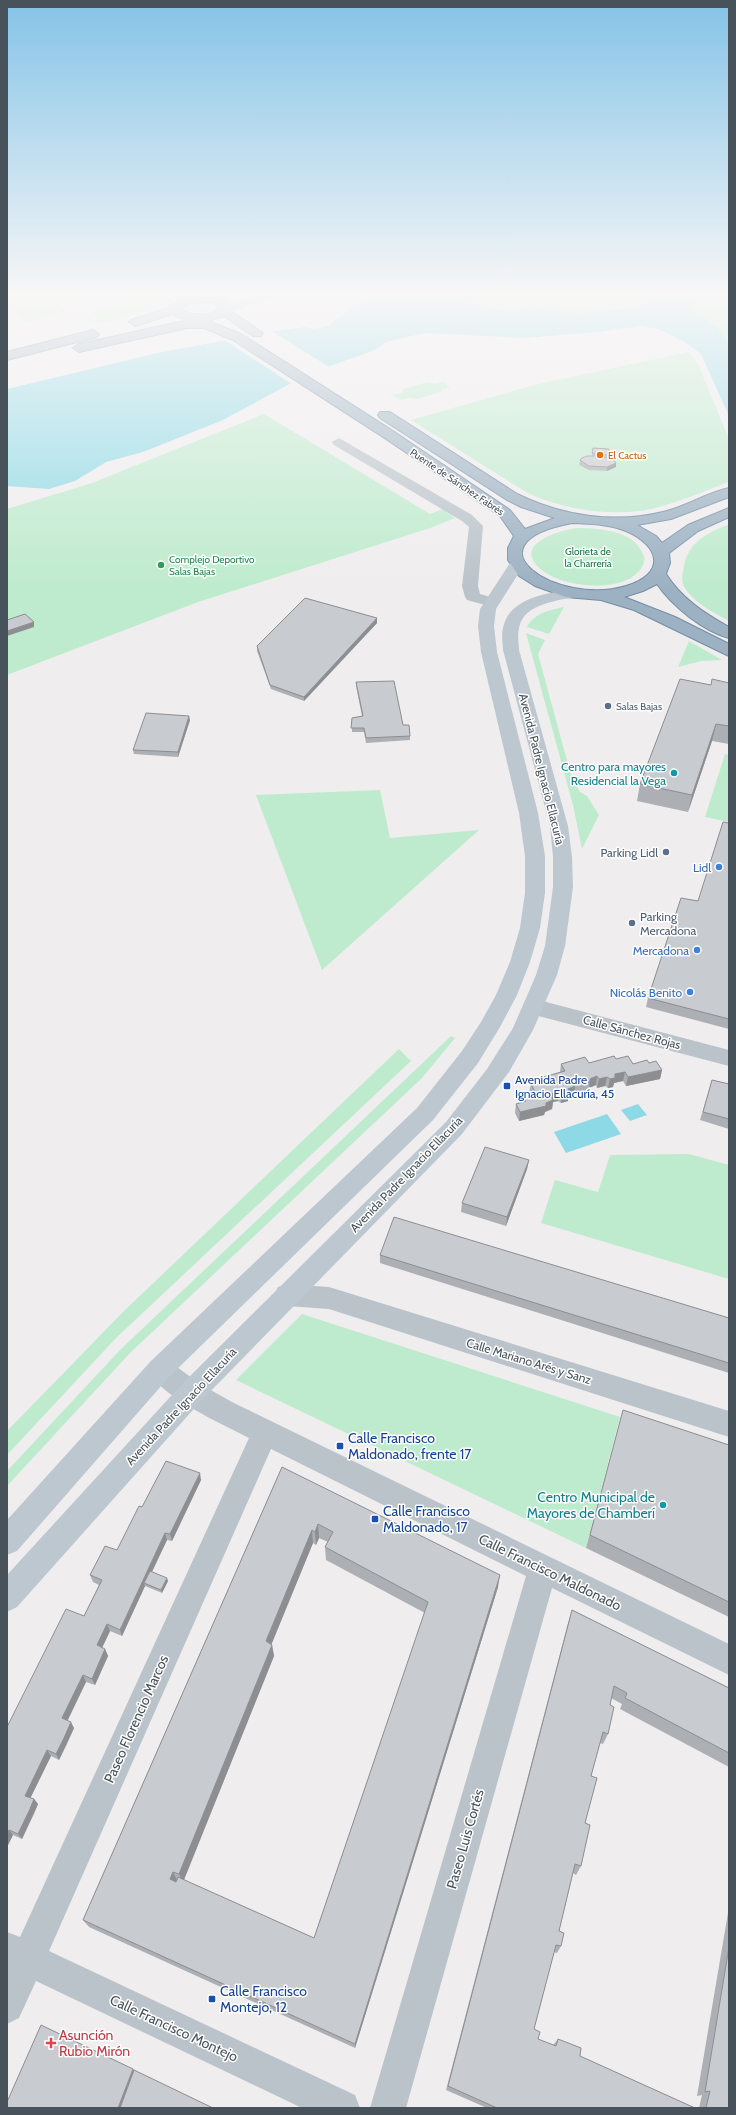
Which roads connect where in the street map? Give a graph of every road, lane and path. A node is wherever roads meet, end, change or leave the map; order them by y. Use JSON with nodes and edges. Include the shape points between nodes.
{"nodes":[{"id":1,"x":321,"y":391,"type":"edge"},
{"id":2,"x":374,"y":408,"type":"dead end"},
{"id":3,"x":339,"y":442,"type":"dead end"},
{"id":4,"x":729,"y":492,"type":"edge"},
{"id":5,"x":729,"y":512,"type":"edge"},
{"id":6,"x":572,"y":519,"type":"junction"},
{"id":7,"x":616,"y":523,"type":"junction"},
{"id":8,"x":522,"y":537,"type":"junction"},
{"id":9,"x":661,"y":552,"type":"junction"},
{"id":10,"x":517,"y":563,"type":"junction"},
{"id":11,"x":658,"y":574,"type":"junction"},
{"id":12,"x":573,"y":593,"type":"junction"},
{"id":13,"x":602,"y":595,"type":"junction"},
{"id":14,"x":491,"y":602,"type":"junction"},
{"id":15,"x":729,"y":633,"type":"edge"},
{"id":16,"x":729,"y":651,"type":"edge"},
{"id":17,"x":535,"y":1007,"type":"junction"},
{"id":18,"x":729,"y":1058,"type":"edge"},
{"id":19,"x":317,"y":1263,"type":"junction"},
{"id":20,"x":287,"y":1295,"type":"junction"},
{"id":21,"x":329,"y":1298,"type":"junction"},
{"id":22,"x":160,"y":1369,"type":"junction"},
{"id":23,"x":191,"y":1393,"type":"junction"},
{"id":24,"x":729,"y":1424,"type":"edge"},
{"id":25,"x":265,"y":1433,"type":"junction"},
{"id":26,"x":7,"y":1541,"type":"edge"},
{"id":27,"x":543,"y":1569,"type":"junction"},
{"id":28,"x":7,"y":1596,"type":"edge"},
{"id":29,"x":729,"y":1660,"type":"edge"},
{"id":30,"x":18,"y":1954,"type":"edge"},
{"id":31,"x":7,"y":2006,"type":"edge"},
{"id":32,"x":342,"y":2108,"type":"edge"},
{"id":33,"x":388,"y":2108,"type":"edge"}],
"edges":[{"from":1,"to":8,"type":"highway","name":"Puente de Sánchez Fabrés","via":[[505,513]]},
{"from":2,"to":6,"type":"highway","name":"Puente de Sánchez Fabrés","via":[[526,504]]},
{"from":3,"to":14,"type":"street","via":[[467,518],[476,526],[470,586],[473,597]]},
{"from":4,"to":7,"type":"highway","via":[[666,516]]},
{"from":5,"to":9,"type":"highway","via":[[690,529]]},
{"from":6,"to":7,"type":"highway"},
{"from":6,"to":8,"type":"highway","via":[[535,528]]},
{"from":7,"to":9,"type":"highway","via":[[645,535]]},
{"from":8,"to":10,"type":"highway","via":[[516,545]]},
{"from":9,"to":11,"type":"highway","via":[[663,564]]},
{"from":10,"to":12,"type":"highway","via":[[528,576],[548,586]]},
{"from":10,"to":14,"type":"main road","name":"Avenida Padre Ignacio Ellacuría","via":[[507,582]]},
{"from":11,"to":13,"type":"highway","via":[[645,585],[626,592]]},
{"from":11,"to":15,"type":"highway","via":[[666,589],[682,605]]},
{"from":12,"to":13,"type":"highway"},
{"from":12,"to":17,"type":"main road","name":"Avenida Padre Ignacio Ellacuría","via":[[529,604],[515,615],[510,627],[512,650],[559,826],[563,852],[562,894],[556,946]]},
{"from":13,"to":16,"type":"highway","via":[[634,604],[672,620]]},
{"from":14,"to":22,"type":"main road","name":"Avenida Padre Ignacio Ellacuría","via":[[486,626],[489,652],[532,826],[535,857],[532,918],[518,967],[505,999],[457,1077],[425,1114]]},
{"from":17,"to":18,"type":"street","name":"Calle Sánchez Rojas"},
{"from":17,"to":19,"type":"main road","name":"Avenida Padre Ignacio Ellacuría","via":[[507,1056],[454,1128]]},
{"from":19,"to":20,"type":"main road","name":"Avenida Padre Ignacio Ellacuría"},
{"from":19,"to":21,"type":"street","via":[[318,1282]]},
{"from":20,"to":21,"type":"street","name":"Calle Mariano Arés y Sanz"},
{"from":20,"to":23,"type":"main road","name":"Avenida Padre Ignacio Ellacuría"},
{"from":21,"to":24,"type":"street","name":"Calle Mariano Arés y Sanz"},
{"from":22,"to":23,"type":"street","name":"Calle Francisco Maldonado"},
{"from":22,"to":26,"type":"main road","name":"Avenida Padre Ignacio Ellacuría"},
{"from":23,"to":25,"type":"street","name":"Calle Francisco Maldonado"},
{"from":23,"to":28,"type":"main road","name":"Avenida Padre Ignacio Ellacuría"},
{"from":25,"to":27,"type":"street","name":"Calle Francisco Maldonado"},
{"from":25,"to":30,"type":"street","name":"Paseo Florencio Marcos"},
{"from":27,"to":29,"type":"street","name":"Calle Francisco Maldonado"},
{"from":27,"to":33,"type":"street","name":"Paseo Luis Cortés"},
{"from":30,"to":31,"type":"street","name":"Paseo Florencio Marcos"},
{"from":30,"to":32,"type":"street","name":"Calle Francisco Montejo"}]}
